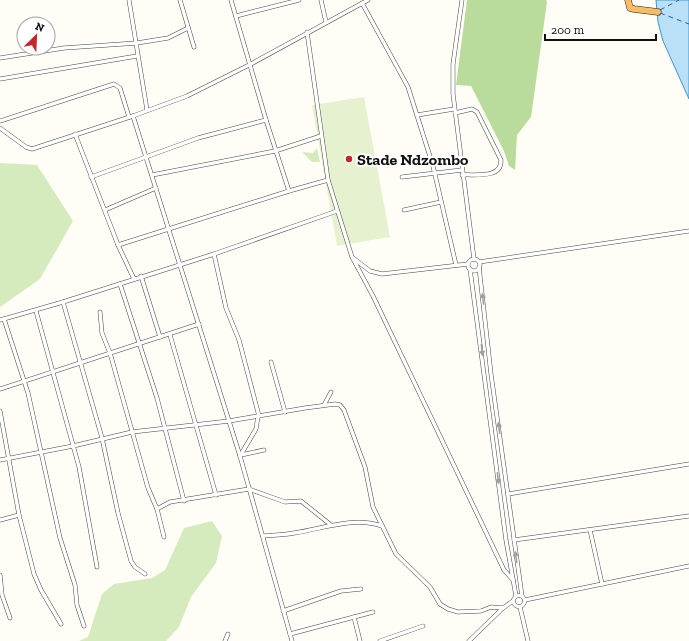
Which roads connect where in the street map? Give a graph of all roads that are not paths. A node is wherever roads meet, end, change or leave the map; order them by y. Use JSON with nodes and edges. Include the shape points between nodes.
{"nodes":[{"id":1,"x":129,"y":0,"type":"edge"},
{"id":2,"x":180,"y":0,"type":"edge"},
{"id":3,"x":231,"y":0,"type":"edge"},
{"id":4,"x":299,"y":0,"type":"edge"},
{"id":5,"x":321,"y":0,"type":"edge"},
{"id":6,"x":368,"y":0,"type":"edge"},
{"id":7,"x":462,"y":0,"type":"edge"},
{"id":8,"x":628,"y":0,"type":"edge"},
{"id":9,"x":362,"y":3,"type":"junction"},
{"id":10,"x":658,"y":12,"type":"dead end"},
{"id":11,"x":236,"y":16,"type":"junction"},
{"id":12,"x":326,"y":22,"type":"junction"},
{"id":13,"x":188,"y":28,"type":"junction"},
{"id":14,"x":307,"y":32,"type":"junction"},
{"id":15,"x":137,"y":43,"type":"junction"},
{"id":16,"x":194,"y":47,"type":"dead end"},
{"id":17,"x":138,"y":56,"type":"junction"},
{"id":18,"x":0,"y":58,"type":"edge"},
{"id":19,"x":251,"y":64,"type":"junction"},
{"id":20,"x":0,"y":79,"type":"edge"},
{"id":21,"x":147,"y":110,"type":"junction"},
{"id":22,"x":454,"y":111,"type":"junction"},
{"id":23,"x":416,"y":115,"type":"junction"},
{"id":24,"x":131,"y":117,"type":"junction"},
{"id":25,"x":266,"y":120,"type":"junction"},
{"id":26,"x":0,"y":121,"type":"edge"},
{"id":27,"x":0,"y":128,"type":"edge"},
{"id":28,"x":75,"y":134,"type":"junction"},
{"id":29,"x":321,"y":136,"type":"junction"},
{"id":30,"x":275,"y":151,"type":"junction"},
{"id":31,"x":146,"y":157,"type":"junction"},
{"id":32,"x":462,"y":173,"type":"junction"},
{"id":33,"x":435,"y":174,"type":"junction"},
{"id":34,"x":152,"y":175,"type":"junction"},
{"id":35,"x":91,"y":177,"type":"junction"},
{"id":36,"x":402,"y":177,"type":"dead end"},
{"id":37,"x":328,"y":180,"type":"junction"},
{"id":38,"x":156,"y":188,"type":"junction"},
{"id":39,"x":288,"y":191,"type":"junction"},
{"id":40,"x":441,"y":202,"type":"junction"},
{"id":41,"x":105,"y":210,"type":"junction"},
{"id":42,"x":404,"y":210,"type":"dead end"},
{"id":43,"x":337,"y":211,"type":"junction"},
{"id":44,"x":169,"y":228,"type":"junction"},
{"id":45,"x":689,"y":231,"type":"edge"},
{"id":46,"x":118,"y":245,"type":"junction"},
{"id":47,"x":214,"y":254,"type":"junction"},
{"id":48,"x":352,"y":257,"type":"junction"},
{"id":49,"x":474,"y":259,"type":"junction"},
{"id":50,"x":479,"y":262,"type":"junction"},
{"id":51,"x":180,"y":264,"type":"junction"},
{"id":52,"x":468,"y":264,"type":"junction"},
{"id":53,"x":456,"y":265,"type":"junction"},
{"id":54,"x":479,"y":267,"type":"junction"},
{"id":55,"x":470,"y":269,"type":"junction"},
{"id":56,"x":141,"y":276,"type":"junction"},
{"id":57,"x":134,"y":278,"type":"junction"},
{"id":58,"x":120,"y":284,"type":"junction"},
{"id":59,"x":63,"y":302,"type":"junction"},
{"id":60,"x":36,"y":311,"type":"junction"},
{"id":61,"x":100,"y":312,"type":"dead end"},
{"id":62,"x":2,"y":320,"type":"edge"},
{"id":63,"x":200,"y":324,"type":"junction"},
{"id":64,"x":170,"y":335,"type":"junction"},
{"id":65,"x":160,"y":337,"type":"junction"},
{"id":66,"x":139,"y":343,"type":"junction"},
{"id":67,"x":110,"y":353,"type":"junction"},
{"id":68,"x":271,"y":362,"type":"dead end"},
{"id":69,"x":80,"y":363,"type":"junction"},
{"id":70,"x":53,"y":372,"type":"junction"},
{"id":71,"x":24,"y":382,"type":"junction"},
{"id":72,"x":0,"y":389,"type":"edge"},
{"id":73,"x":331,"y":392,"type":"dead end"},
{"id":74,"x":324,"y":405,"type":"junction"},
{"id":75,"x":0,"y":411,"type":"edge"},
{"id":76,"x":285,"y":412,"type":"junction"},
{"id":77,"x":259,"y":416,"type":"junction"},
{"id":78,"x":229,"y":421,"type":"junction"},
{"id":79,"x":196,"y":424,"type":"junction"},
{"id":80,"x":164,"y":428,"type":"junction"},
{"id":81,"x":132,"y":432,"type":"junction"},
{"id":82,"x":102,"y":438,"type":"junction"},
{"id":83,"x":73,"y":446,"type":"junction"},
{"id":84,"x":264,"y":450,"type":"dead end"},
{"id":85,"x":42,"y":452,"type":"junction"},
{"id":86,"x":240,"y":456,"type":"junction"},
{"id":87,"x":10,"y":458,"type":"junction"},
{"id":88,"x":0,"y":460,"type":"edge"},
{"id":89,"x":689,"y":464,"type":"edge"},
{"id":90,"x":249,"y":489,"type":"junction"},
{"id":91,"x":508,"y":494,"type":"junction"},
{"id":92,"x":216,"y":495,"type":"junction"},
{"id":93,"x":184,"y":500,"type":"junction"},
{"id":94,"x":157,"y":509,"type":"junction"},
{"id":95,"x":19,"y":516,"type":"junction"},
{"id":96,"x":689,"y":516,"type":"edge"},
{"id":97,"x":0,"y":520,"type":"edge"},
{"id":98,"x":331,"y":525,"type":"junction"},
{"id":99,"x":382,"y":526,"type":"junction"},
{"id":100,"x":590,"y":530,"type":"junction"},
{"id":101,"x":263,"y":536,"type":"junction"},
{"id":102,"x":164,"y":537,"type":"dead end"},
{"id":103,"x":514,"y":540,"type":"junction"},
{"id":104,"x":689,"y":566,"type":"edge"},
{"id":105,"x":97,"y":567,"type":"dead end"},
{"id":106,"x":145,"y":574,"type":"dead end"},
{"id":107,"x":0,"y":575,"type":"edge"},
{"id":108,"x":513,"y":580,"type":"junction"},
{"id":109,"x":362,"y":584,"type":"dead end"},
{"id":110,"x":602,"y":584,"type":"junction"},
{"id":111,"x":1,"y":595,"type":"edge"},
{"id":112,"x":516,"y":596,"type":"junction"},
{"id":113,"x":522,"y":596,"type":"junction"},
{"id":114,"x":525,"y":600,"type":"junction"},
{"id":115,"x":514,"y":601,"type":"junction"},
{"id":116,"x":520,"y":607,"type":"junction"},
{"id":117,"x":502,"y":608,"type":"junction"},
{"id":118,"x":283,"y":611,"type":"junction"},
{"id":119,"x":373,"y":612,"type":"dead end"},
{"id":120,"x":354,"y":617,"type":"junction"},
{"id":121,"x":10,"y":618,"type":"dead end"},
{"id":122,"x":61,"y":624,"type":"dead end"},
{"id":123,"x":84,"y":626,"type":"dead end"},
{"id":124,"x":423,"y":626,"type":"dead end"},
{"id":125,"x":228,"y":634,"type":"dead end"},
{"id":126,"x":290,"y":634,"type":"junction"},
{"id":127,"x":225,"y":641,"type":"edge"},
{"id":128,"x":292,"y":641,"type":"edge"},
{"id":129,"x":360,"y":641,"type":"edge"},
{"id":130,"x":380,"y":641,"type":"edge"},
{"id":131,"x":469,"y":641,"type":"edge"},
{"id":132,"x":528,"y":641,"type":"edge"}],
"edges":[{"from":1,"to":15,"type":"street"},
{"from":2,"to":13,"type":"street"},
{"from":3,"to":11,"type":"street"},
{"from":4,"to":11,"type":"street"},
{"from":5,"to":12,"type":"street"},
{"from":6,"to":9,"type":"street"},
{"from":7,"to":22,"type":"street","via":[[453,64]]},
{"from":8,"to":10,"type":"highway","via":[[630,8],[634,10]]},
{"from":9,"to":12,"type":"street"},
{"from":9,"to":23,"type":"street","via":[[405,81]]},
{"from":11,"to":19,"type":"street"},
{"from":12,"to":14,"type":"street"},
{"from":13,"to":15,"type":"street","via":[[168,38]]},
{"from":13,"to":16,"type":"street"},
{"from":14,"to":19,"type":"street"},
{"from":14,"to":29,"type":"street"},
{"from":15,"to":17,"type":"street"},
{"from":15,"to":18,"type":"street","via":[[64,48]]},
{"from":17,"to":20,"type":"street"},
{"from":17,"to":21,"type":"street"},
{"from":19,"to":21,"type":"street","via":[[187,96]]},
{"from":19,"to":25,"type":"street"},
{"from":21,"to":24,"type":"street"},
{"from":22,"to":23,"type":"street"},
{"from":22,"to":32,"type":"street"},
{"from":22,"to":32,"type":"street","via":[[472,109],[477,112],[501,160],[500,167],[493,173]]},
{"from":23,"to":33,"type":"street"},
{"from":24,"to":26,"type":"street","via":[[120,88],[114,84]]},
{"from":24,"to":28,"type":"street"},
{"from":24,"to":31,"type":"street"},
{"from":25,"to":30,"type":"street"},
{"from":25,"to":31,"type":"street","via":[[198,138]]},
{"from":27,"to":28,"type":"street","via":[[29,148]]},
{"from":28,"to":35,"type":"street"},
{"from":29,"to":30,"type":"street"},
{"from":29,"to":37,"type":"street"},
{"from":30,"to":34,"type":"street"},
{"from":30,"to":39,"type":"street"},
{"from":31,"to":34,"type":"street"},
{"from":31,"to":35,"type":"street"},
{"from":32,"to":33,"type":"street"},
{"from":32,"to":49,"type":"street"},
{"from":33,"to":36,"type":"street"},
{"from":33,"to":40,"type":"street"},
{"from":34,"to":38,"type":"street"},
{"from":35,"to":41,"type":"street"},
{"from":37,"to":39,"type":"street"},
{"from":37,"to":43,"type":"street"},
{"from":38,"to":41,"type":"street"},
{"from":38,"to":44,"type":"street"},
{"from":39,"to":44,"type":"street"},
{"from":40,"to":42,"type":"street"},
{"from":40,"to":53,"type":"street"},
{"from":41,"to":46,"type":"street"},
{"from":43,"to":47,"type":"street"},
{"from":43,"to":48,"type":"street"},
{"from":44,"to":46,"type":"street"},
{"from":44,"to":51,"type":"street"},
{"from":45,"to":50,"type":"street"},
{"from":46,"to":57,"type":"street"},
{"from":47,"to":51,"type":"street"},
{"from":47,"to":77,"type":"street","via":[[226,308],[239,340]]},
{"from":48,"to":53,"type":"street","via":[[370,271],[382,274]]},
{"from":48,"to":108,"type":"street","via":[[504,570]]},
{"from":49,"to":50,"type":"street"},
{"from":49,"to":52,"type":"street"},
{"from":50,"to":54,"type":"street"},
{"from":51,"to":56,"type":"street"},
{"from":51,"to":63,"type":"street"},
{"from":52,"to":53,"type":"street"},
{"from":52,"to":55,"type":"street"},
{"from":54,"to":55,"type":"street","via":[[475,270]]},
{"from":91,"to":54,"type":"street","one_way":true},
{"from":55,"to":108,"type":"street","one_way":true},
{"from":56,"to":57,"type":"street"},
{"from":56,"to":65,"type":"street"},
{"from":57,"to":58,"type":"street"},
{"from":58,"to":59,"type":"street"},
{"from":58,"to":66,"type":"street"},
{"from":59,"to":60,"type":"street"},
{"from":59,"to":69,"type":"street"},
{"from":60,"to":62,"type":"street"},
{"from":60,"to":70,"type":"street"},
{"from":61,"to":67,"type":"street","via":[[102,333]]},
{"from":62,"to":71,"type":"street"},
{"from":63,"to":64,"type":"street"},
{"from":63,"to":78,"type":"street"},
{"from":64,"to":65,"type":"street"},
{"from":64,"to":79,"type":"street"},
{"from":65,"to":66,"type":"street"},
{"from":66,"to":67,"type":"street"},
{"from":66,"to":80,"type":"street"},
{"from":67,"to":69,"type":"street"},
{"from":67,"to":81,"type":"street"},
{"from":68,"to":76,"type":"street"},
{"from":69,"to":70,"type":"street"},
{"from":69,"to":82,"type":"street"},
{"from":70,"to":71,"type":"street"},
{"from":70,"to":83,"type":"street"},
{"from":71,"to":72,"type":"street"},
{"from":71,"to":85,"type":"street"},
{"from":73,"to":74,"type":"street"},
{"from":74,"to":76,"type":"street"},
{"from":74,"to":99,"type":"street","via":[[338,404],[344,410],[365,467],[372,504]]},
{"from":75,"to":87,"type":"street"},
{"from":76,"to":77,"type":"street"},
{"from":77,"to":78,"type":"street"},
{"from":77,"to":86,"type":"street","via":[[256,429]]},
{"from":78,"to":79,"type":"street"},
{"from":78,"to":86,"type":"street"},
{"from":79,"to":80,"type":"street"},
{"from":79,"to":92,"type":"street"},
{"from":80,"to":81,"type":"street"},
{"from":80,"to":93,"type":"street"},
{"from":81,"to":82,"type":"street"},
{"from":81,"to":94,"type":"street","via":[[148,488]]},
{"from":82,"to":83,"type":"street"},
{"from":82,"to":106,"type":"street","via":[[131,561]]},
{"from":83,"to":85,"type":"street"},
{"from":83,"to":105,"type":"street"},
{"from":84,"to":86,"type":"street"},
{"from":85,"to":87,"type":"street"},
{"from":85,"to":123,"type":"street","via":[[60,538]]},
{"from":86,"to":90,"type":"street"},
{"from":87,"to":88,"type":"street"},
{"from":87,"to":95,"type":"street"},
{"from":89,"to":91,"type":"street"},
{"from":90,"to":92,"type":"street"},
{"from":90,"to":98,"type":"street","via":[[285,502],[301,501]]},
{"from":90,"to":101,"type":"street"},
{"from":91,"to":103,"type":"street"},
{"from":92,"to":93,"type":"street"},
{"from":93,"to":94,"type":"street","via":[[170,502]]},
{"from":94,"to":102,"type":"street"},
{"from":95,"to":97,"type":"street"},
{"from":95,"to":122,"type":"street","via":[[34,574]]},
{"from":96,"to":100,"type":"street"},
{"from":98,"to":99,"type":"street","via":[[370,522]]},
{"from":98,"to":101,"type":"street"},
{"from":99,"to":117,"type":"street","via":[[396,554],[430,587],[436,600],[444,607],[458,612]]},
{"from":100,"to":103,"type":"street"},
{"from":100,"to":110,"type":"street"},
{"from":101,"to":118,"type":"street"},
{"from":113,"to":103,"type":"street","one_way":true},
{"from":104,"to":110,"type":"street"},
{"from":107,"to":111,"type":"street"},
{"from":108,"to":112,"type":"street"},
{"from":109,"to":118,"type":"street","via":[[360,589],[341,591]]},
{"from":110,"to":114,"type":"street"},
{"from":111,"to":121,"type":"street"},
{"from":112,"to":113,"type":"street"},
{"from":112,"to":115,"type":"street"},
{"from":113,"to":114,"type":"street"},
{"from":114,"to":116,"type":"street"},
{"from":115,"to":116,"type":"street","via":[[515,605]]},
{"from":115,"to":117,"type":"street"},
{"from":116,"to":132,"type":"street"},
{"from":117,"to":131,"type":"street"},
{"from":118,"to":126,"type":"street"},
{"from":119,"to":120,"type":"street"},
{"from":120,"to":126,"type":"street"},
{"from":120,"to":129,"type":"street"},
{"from":124,"to":130,"type":"street"},
{"from":125,"to":127,"type":"street"},
{"from":126,"to":128,"type":"street"}]}
